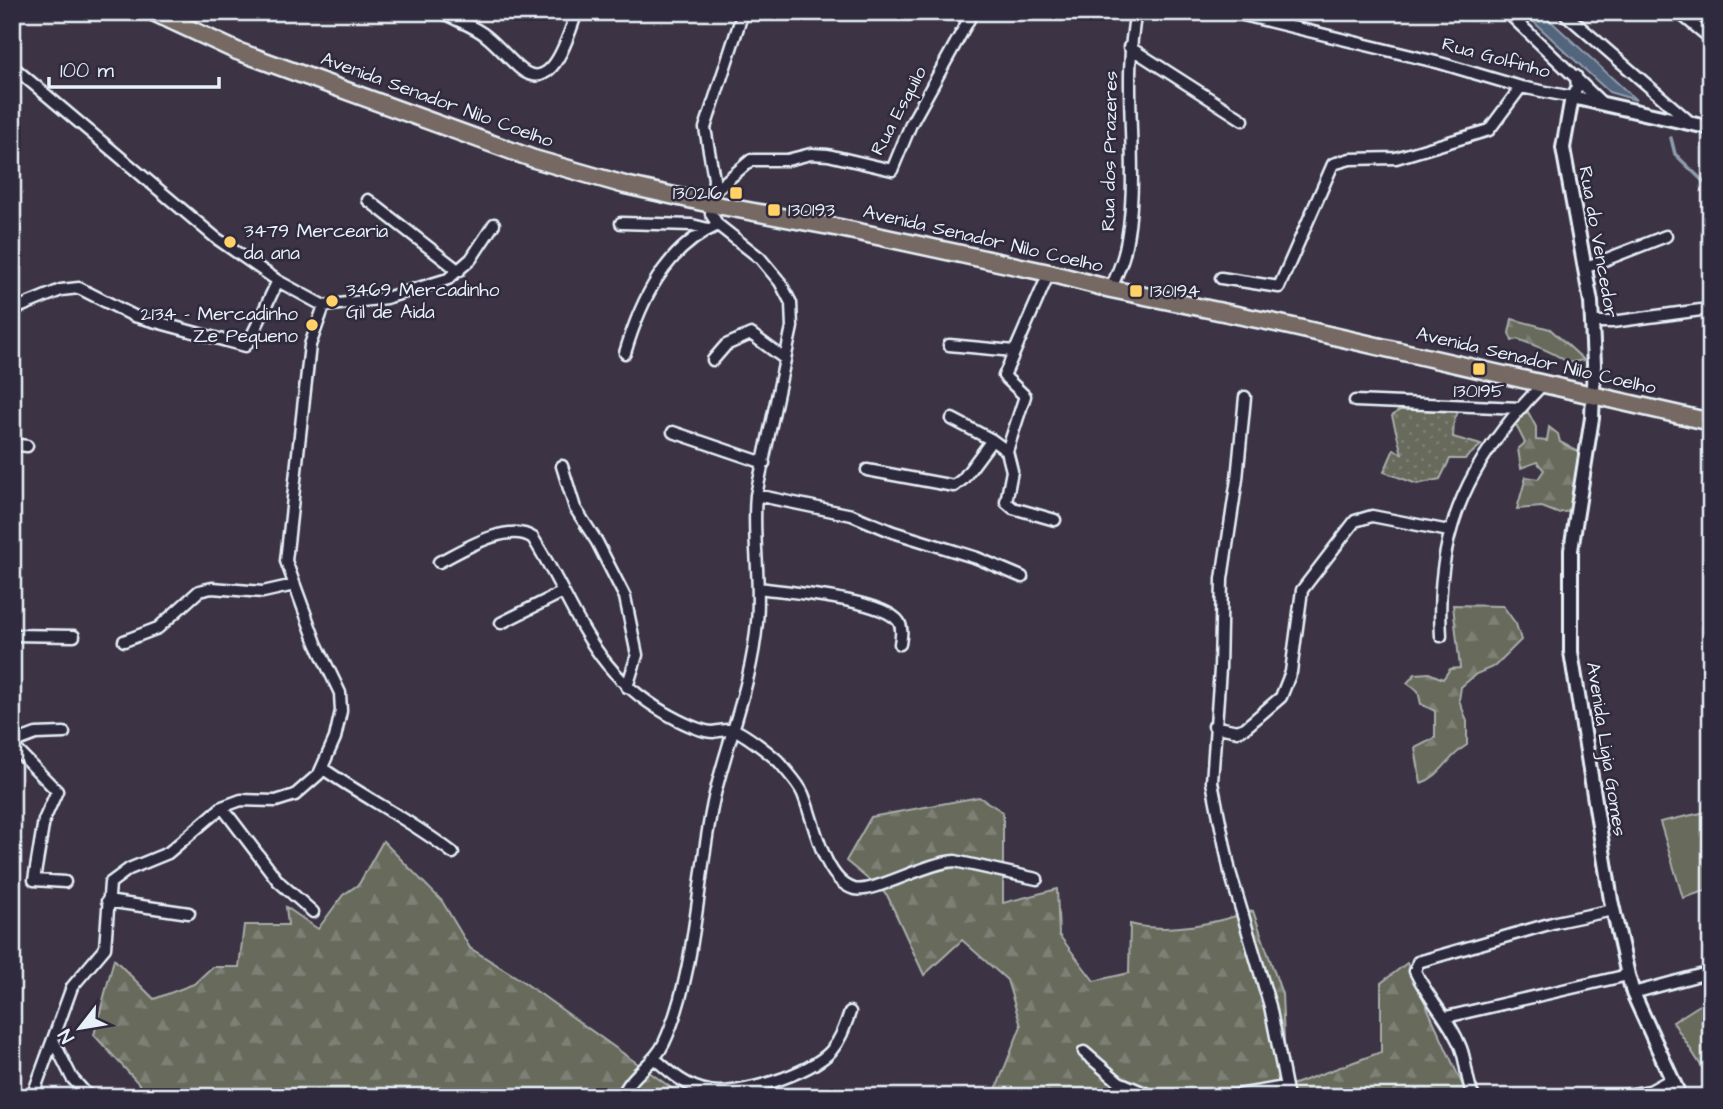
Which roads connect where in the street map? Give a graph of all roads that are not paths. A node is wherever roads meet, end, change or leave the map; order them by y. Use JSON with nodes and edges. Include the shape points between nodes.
{"nodes":[{"id":1,"x":153,"y":12,"type":"edge"},
{"id":2,"x":167,"y":12,"type":"edge"},
{"id":3,"x":442,"y":12,"type":"edge"},
{"id":4,"x":577,"y":12,"type":"edge"},
{"id":5,"x":743,"y":12,"type":"edge"},
{"id":6,"x":973,"y":12,"type":"edge"},
{"id":7,"x":1136,"y":12,"type":"edge"},
{"id":8,"x":1231,"y":12,"type":"edge"},
{"id":9,"x":1507,"y":12,"type":"edge"},
{"id":10,"x":1563,"y":12,"type":"edge"},
{"id":11,"x":1678,"y":12,"type":"edge"},
{"id":12,"x":1257,"y":15,"type":"edge"},
{"id":13,"x":180,"y":24,"type":"junction"},
{"id":14,"x":1711,"y":39,"type":"edge"},
{"id":15,"x":1129,"y":47,"type":"junction"},
{"id":16,"x":12,"y":66,"type":"edge"},
{"id":17,"x":1576,"y":76,"type":"junction"},
{"id":18,"x":1521,"y":87,"type":"junction"},
{"id":19,"x":1572,"y":97,"type":"junction"},
{"id":20,"x":1603,"y":104,"type":"junction"},
{"id":21,"x":1243,"y":120,"type":"dead end"},
{"id":22,"x":1693,"y":125,"type":"junction"},
{"id":23,"x":1711,"y":128,"type":"edge"},
{"id":24,"x":711,"y":199,"type":"junction"},
{"id":25,"x":368,"y":200,"type":"dead end"},
{"id":26,"x":621,"y":223,"type":"dead end"},
{"id":27,"x":494,"y":224,"type":"dead end"},
{"id":28,"x":718,"y":225,"type":"junction"},
{"id":29,"x":708,"y":229,"type":"junction"},
{"id":30,"x":1666,"y":236,"type":"dead end"},
{"id":31,"x":1584,"y":268,"type":"junction"},
{"id":32,"x":459,"y":271,"type":"junction"},
{"id":33,"x":1048,"y":273,"type":"junction"},
{"id":34,"x":1221,"y":278,"type":"dead end"},
{"id":35,"x":278,"y":281,"type":"junction"},
{"id":36,"x":1111,"y":289,"type":"junction"},
{"id":37,"x":324,"y":306,"type":"junction"},
{"id":38,"x":12,"y":310,"type":"edge"},
{"id":39,"x":1701,"y":310,"type":"dead end"},
{"id":40,"x":1593,"y":322,"type":"junction"},
{"id":41,"x":949,"y":345,"type":"dead end"},
{"id":42,"x":1014,"y":351,"type":"junction"},
{"id":43,"x":625,"y":353,"type":"dead end"},
{"id":44,"x":785,"y":359,"type":"junction"},
{"id":45,"x":713,"y":360,"type":"dead end"},
{"id":46,"x":1544,"y":383,"type":"junction"},
{"id":47,"x":1592,"y":395,"type":"junction"},
{"id":48,"x":1245,"y":397,"type":"dead end"},
{"id":49,"x":1355,"y":401,"type":"dead end"},
{"id":50,"x":1520,"y":408,"type":"junction"},
{"id":51,"x":952,"y":419,"type":"dead end"},
{"id":52,"x":1711,"y":422,"type":"edge"},
{"id":53,"x":673,"y":432,"type":"dead end"},
{"id":54,"x":992,"y":440,"type":"junction"},
{"id":55,"x":12,"y":444,"type":"edge"},
{"id":56,"x":27,"y":446,"type":"dead end"},
{"id":57,"x":1007,"y":451,"type":"junction"},
{"id":58,"x":764,"y":463,"type":"junction"},
{"id":59,"x":562,"y":466,"type":"dead end"},
{"id":60,"x":867,"y":470,"type":"dead end"},
{"id":61,"x":756,"y":495,"type":"junction"},
{"id":62,"x":1055,"y":520,"type":"dead end"},
{"id":63,"x":1449,"y":531,"type":"junction"},
{"id":64,"x":439,"y":562,"type":"dead end"},
{"id":65,"x":1022,"y":577,"type":"dead end"},
{"id":66,"x":294,"y":585,"type":"junction"},
{"id":67,"x":758,"y":588,"type":"junction"},
{"id":68,"x":563,"y":592,"type":"junction"},
{"id":69,"x":501,"y":623,"type":"dead end"},
{"id":70,"x":12,"y":635,"type":"edge"},
{"id":71,"x":74,"y":636,"type":"dead end"},
{"id":72,"x":1441,"y":636,"type":"dead end"},
{"id":73,"x":124,"y":641,"type":"dead end"},
{"id":74,"x":900,"y":644,"type":"dead end"},
{"id":75,"x":627,"y":687,"type":"junction"},
{"id":76,"x":1214,"y":726,"type":"junction"},
{"id":77,"x":735,"y":730,"type":"junction"},
{"id":78,"x":64,"y":733,"type":"dead end"},
{"id":79,"x":12,"y":744,"type":"edge"},
{"id":80,"x":322,"y":768,"type":"junction"},
{"id":81,"x":222,"y":807,"type":"junction"},
{"id":82,"x":453,"y":853,"type":"dead end"},
{"id":83,"x":1037,"y":879,"type":"dead end"},
{"id":84,"x":65,"y":882,"type":"dead end"},
{"id":85,"x":107,"y":901,"type":"junction"},
{"id":86,"x":1613,"y":910,"type":"junction"},
{"id":87,"x":189,"y":912,"type":"dead end"},
{"id":88,"x":313,"y":912,"type":"dead end"},
{"id":89,"x":1711,"y":972,"type":"edge"},
{"id":90,"x":1628,"y":975,"type":"junction"},
{"id":91,"x":1633,"y":993,"type":"junction"},
{"id":92,"x":850,"y":1012,"type":"dead end"},
{"id":93,"x":1446,"y":1017,"type":"junction"},
{"id":94,"x":54,"y":1042,"type":"junction"},
{"id":95,"x":1084,"y":1052,"type":"dead end"},
{"id":96,"x":654,"y":1058,"type":"junction"},
{"id":97,"x":1672,"y":1079,"type":"junction"},
{"id":98,"x":1287,"y":1092,"type":"edge"},
{"id":99,"x":32,"y":1097,"type":"edge"},
{"id":100,"x":89,"y":1097,"type":"edge"},
{"id":101,"x":622,"y":1097,"type":"edge"},
{"id":102,"x":1154,"y":1097,"type":"edge"},
{"id":103,"x":1226,"y":1097,"type":"edge"},
{"id":104,"x":1474,"y":1097,"type":"edge"},
{"id":105,"x":1616,"y":1097,"type":"edge"},
{"id":106,"x":1680,"y":1097,"type":"edge"}],
"edges":[{"from":1,"to":13,"type":"main road","name":"Avenida Senador Nilo Coelho"},
{"from":2,"to":13,"type":"main road","name":"Avenida Senador Nilo Coelho"},
{"from":3,"to":4,"type":"street","via":[[488,37],[529,74],[547,72],[559,58]]},
{"from":5,"to":24,"type":"street","via":[[705,128],[714,179]]},
{"from":6,"to":24,"type":"street","name":"Rua Esquilo","via":[[911,124],[892,170],[828,155],[751,160]]},
{"from":7,"to":15,"type":"street","name":"Rua dos Prazeres"},
{"from":8,"to":12,"type":"street","name":"Rua Golfinho"},
{"from":9,"to":17,"type":"street"},
{"from":10,"to":22,"type":"street"},
{"from":11,"to":14,"type":"street"},
{"from":12,"to":18,"type":"street","name":"Rua Golfinho"},
{"from":13,"to":24,"type":"main road","name":"Avenida Senador Nilo Coelho","via":[[237,51],[534,159],[625,185]]},
{"from":15,"to":21,"type":"street"},
{"from":15,"to":36,"type":"street","name":"Rua dos Prazeres","via":[[1130,185],[1124,254]]},
{"from":16,"to":35,"type":"street","via":[[169,201]]},
{"from":17,"to":19,"type":"street"},
{"from":17,"to":20,"type":"street"},
{"from":18,"to":19,"type":"street","name":"Rua Golfinho"},
{"from":18,"to":34,"type":"street","via":[[1489,130],[1396,158],[1333,164],[1279,287]]},
{"from":19,"to":20,"type":"street","name":"Rua Golfinho"},
{"from":19,"to":31,"type":"street","name":"Rua do Vencedor","via":[[1563,148]]},
{"from":20,"to":22,"type":"street","name":"Rua Golfinho"},
{"from":22,"to":23,"type":"street","name":"Rua Golfinho"},
{"from":24,"to":28,"type":"street","via":[[711,214]]},
{"from":24,"to":33,"type":"main road","name":"Avenida Senador Nilo Coelho"},
{"from":25,"to":32,"type":"street"},
{"from":26,"to":29,"type":"street"},
{"from":27,"to":32,"type":"street"},
{"from":28,"to":29,"type":"street"},
{"from":28,"to":44,"type":"street","via":[[760,258],[789,296],[792,327]]},
{"from":29,"to":43,"type":"street","via":[[682,246],[659,276],[633,326]]},
{"from":30,"to":31,"type":"street"},
{"from":31,"to":40,"type":"street","name":"Rua do Vencedor"},
{"from":32,"to":37,"type":"street","via":[[431,287]]},
{"from":33,"to":36,"type":"main road","name":"Avenida Senador Nilo Coelho"},
{"from":33,"to":42,"type":"street"},
{"from":35,"to":37,"type":"street"},
{"from":35,"to":38,"type":"street","via":[[245,346],[134,316],[79,288],[61,290]]},
{"from":36,"to":46,"type":"main road","name":"Avenida Senador Nilo Coelho"},
{"from":37,"to":66,"type":"street","via":[[310,345],[287,538],[286,561]]},
{"from":39,"to":40,"type":"street"},
{"from":40,"to":47,"type":"street","name":"Rua do Vencedor"},
{"from":41,"to":42,"type":"street"},
{"from":42,"to":57,"type":"street","via":[[1004,376],[1025,396]]},
{"from":44,"to":45,"type":"street","via":[[751,334],[726,345]]},
{"from":44,"to":58,"type":"street"},
{"from":46,"to":47,"type":"main road","name":"Avenida Senador Nilo Coelho"},
{"from":46,"to":50,"type":"street"},
{"from":47,"to":52,"type":"main road","name":"Avenida Senador Nilo Coelho"},
{"from":47,"to":86,"type":"street","name":"Avenida Ligia Gomes","via":[[1571,550],[1569,605],[1571,652]]},
{"from":48,"to":76,"type":"street","via":[[1222,579]]},
{"from":49,"to":50,"type":"street"},
{"from":50,"to":63,"type":"street","via":[[1495,437]]},
{"from":51,"to":54,"type":"street"},
{"from":53,"to":58,"type":"street"},
{"from":54,"to":57,"type":"street"},
{"from":54,"to":60,"type":"street","via":[[954,486]]},
{"from":55,"to":56,"type":"street"},
{"from":57,"to":62,"type":"street","via":[[1012,466],[1008,506]]},
{"from":58,"to":61,"type":"street"},
{"from":59,"to":75,"type":"street","via":[[575,509],[625,597],[637,655]]},
{"from":61,"to":65,"type":"street","via":[[852,515]]},
{"from":61,"to":67,"type":"street"},
{"from":63,"to":72,"type":"street","via":[[1441,564]]},
{"from":63,"to":76,"type":"street","via":[[1371,516],[1355,521],[1302,590],[1291,672],[1281,697],[1245,728],[1237,731]]},
{"from":64,"to":68,"type":"street","via":[[475,544],[521,531],[533,538]]},
{"from":66,"to":73,"type":"street","via":[[263,592],[212,588],[199,592],[158,628]]},
{"from":66,"to":80,"type":"street","via":[[342,703],[335,738]]},
{"from":67,"to":74,"type":"street","via":[[865,605],[898,621]]},
{"from":67,"to":77,"type":"street","via":[[752,656]]},
{"from":68,"to":69,"type":"street"},
{"from":68,"to":75,"type":"street","via":[[605,665]]},
{"from":70,"to":71,"type":"street"},
{"from":75,"to":77,"type":"street","via":[[679,721],[709,732]]},
{"from":76,"to":98,"type":"street","via":[[1215,809],[1270,1006]]},
{"from":77,"to":83,"type":"street","via":[[779,761],[802,792],[831,871],[844,885],[870,888],[955,861]]},
{"from":77,"to":96,"type":"street","via":[[714,798],[680,991],[664,1044]]},
{"from":78,"to":79,"type":"street","via":[[36,734]]},
{"from":79,"to":84,"type":"street","via":[[57,791],[44,820],[34,880]]},
{"from":80,"to":81,"type":"street","via":[[306,787],[282,800],[241,800]]},
{"from":80,"to":82,"type":"street"},
{"from":81,"to":85,"type":"street","via":[[169,853],[114,878]]},
{"from":81,"to":88,"type":"street","via":[[278,881]]},
{"from":85,"to":87,"type":"street"},
{"from":85,"to":94,"type":"street","via":[[105,948],[72,987]]},
{"from":86,"to":90,"type":"street","name":"Avenida Ligia Gomes"},
{"from":86,"to":93,"type":"street","via":[[1418,962],[1419,981]]},
{"from":89,"to":91,"type":"street"},
{"from":90,"to":91,"type":"street","name":"Avenida Ligia Gomes"},
{"from":90,"to":93,"type":"street"},
{"from":91,"to":97,"type":"street","name":"Avenida Ligia Gomes"},
{"from":92,"to":96,"type":"street","via":[[829,1053],[783,1077],[738,1091],[711,1092],[693,1086]]},
{"from":93,"to":104,"type":"street","via":[[1461,1048]]},
{"from":94,"to":99,"type":"street"},
{"from":94,"to":100,"type":"street","via":[[72,1078]]},
{"from":95,"to":102,"type":"street","via":[[1119,1082]]},
{"from":96,"to":101,"type":"street","via":[[632,1077]]},
{"from":97,"to":105,"type":"street","via":[[1650,1091]]},
{"from":97,"to":106,"type":"street","name":"Avenida Ligia Gomes"},
{"from":98,"to":103,"type":"street"}]}
